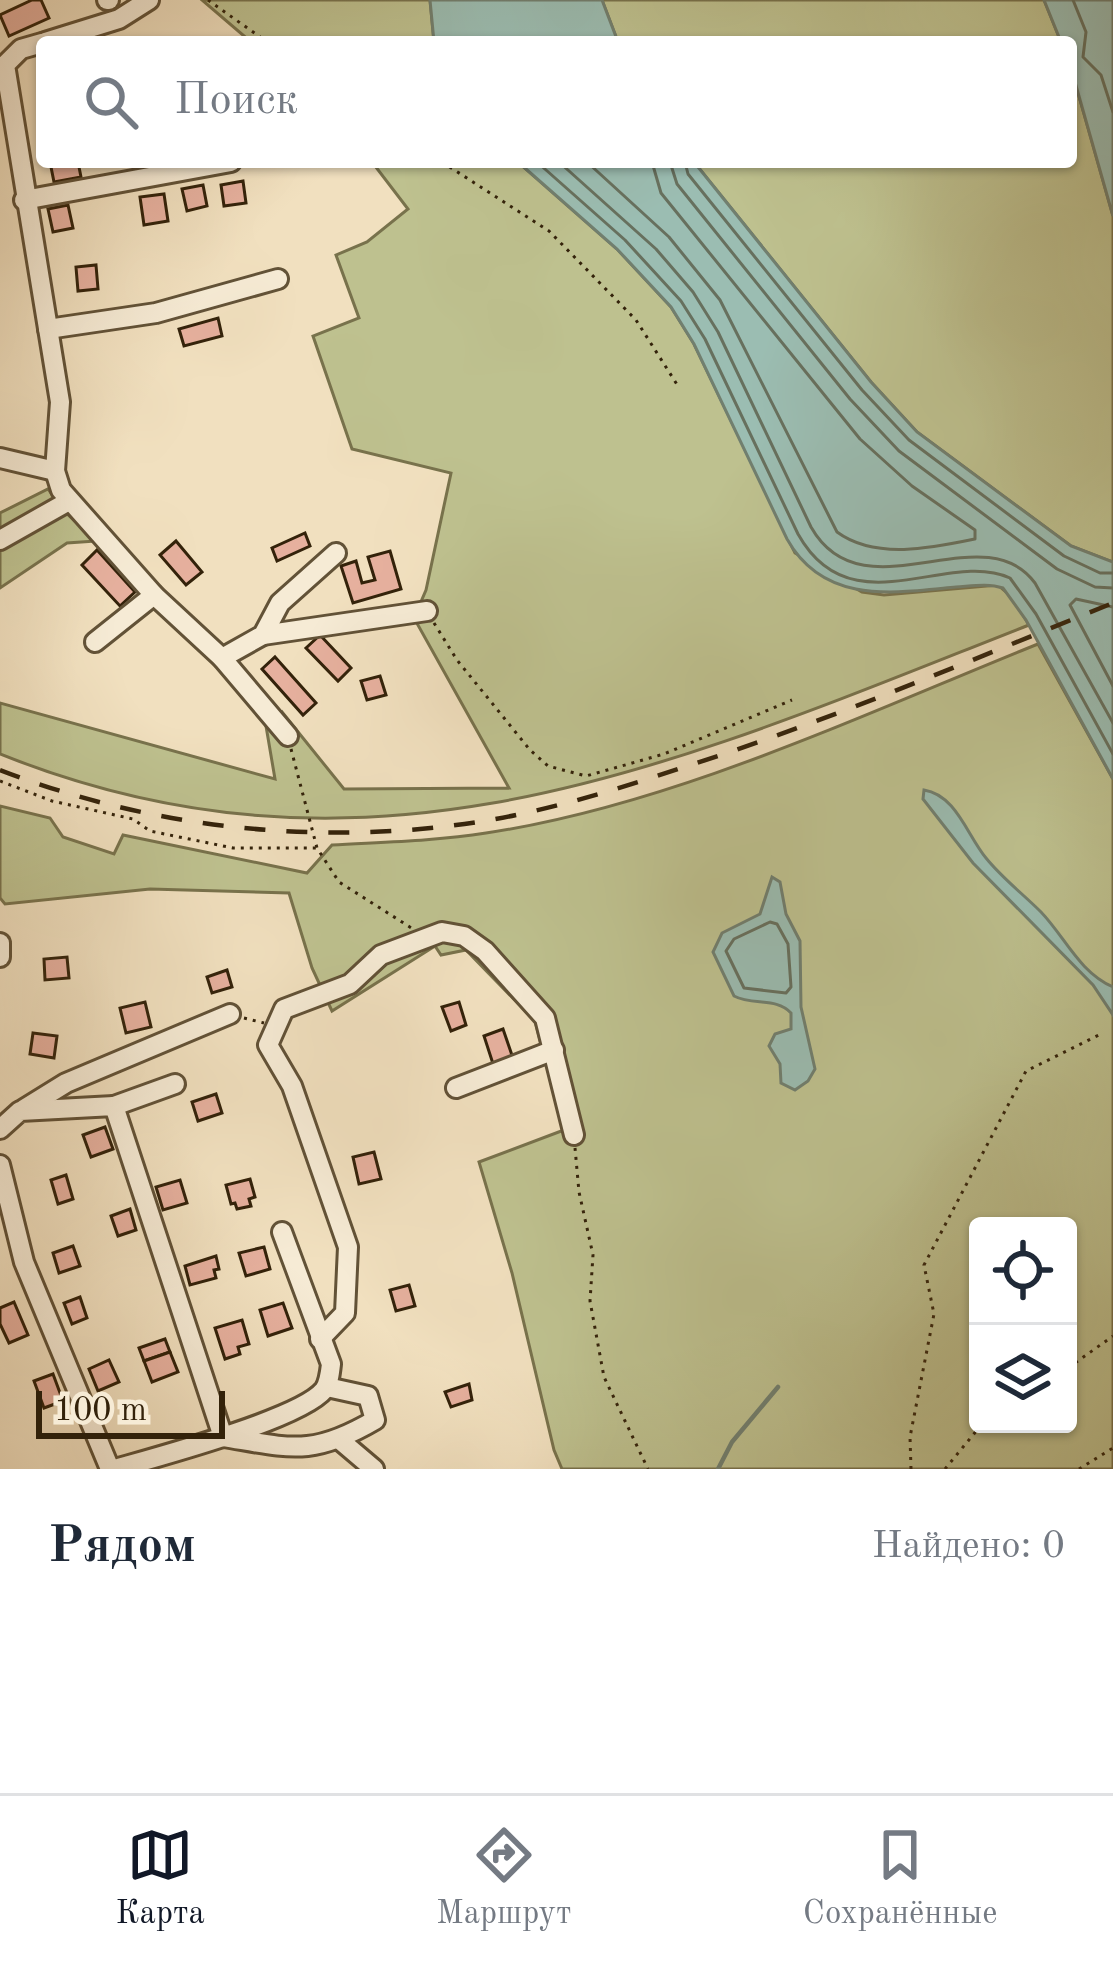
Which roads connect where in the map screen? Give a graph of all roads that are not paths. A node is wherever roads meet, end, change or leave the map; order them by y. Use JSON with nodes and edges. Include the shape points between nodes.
{"nodes":[{"id":1,"x":149,"y":0,"type":"edge"},
{"id":2,"x":64,"y":36,"type":"edge"},
{"id":3,"x":36,"y":45,"type":"edge"},
{"id":4,"x":198,"y":168,"type":"edge"},
{"id":5,"x":24,"y":200,"type":"junction"},
{"id":6,"x":278,"y":279,"type":"dead end"},
{"id":7,"x":48,"y":329,"type":"junction"},
{"id":8,"x":0,"y":458,"type":"edge"},
{"id":9,"x":55,"y":471,"type":"junction"},
{"id":10,"x":69,"y":501,"type":"junction"},
{"id":11,"x":0,"y":540,"type":"edge"},
{"id":12,"x":336,"y":553,"type":"dead end"},
{"id":13,"x":154,"y":595,"type":"junction"},
{"id":14,"x":427,"y":610,"type":"road end"},
{"id":15,"x":263,"y":635,"type":"junction"},
{"id":16,"x":95,"y":642,"type":"dead end"},
{"id":17,"x":223,"y":658,"type":"junction"},
{"id":18,"x":288,"y":736,"type":"road end"},
{"id":19,"x":0,"y":943,"type":"edge"},
{"id":20,"x":0,"y":957,"type":"edge"},
{"id":21,"x":230,"y":1014,"type":"road end"},
{"id":22,"x":554,"y":1050,"type":"junction"},
{"id":23,"x":175,"y":1084,"type":"dead end"},
{"id":24,"x":457,"y":1088,"type":"dead end"},
{"id":25,"x":114,"y":1106,"type":"junction"},
{"id":26,"x":20,"y":1111,"type":"junction"},
{"id":27,"x":0,"y":1129,"type":"edge"},
{"id":28,"x":574,"y":1135,"type":"road end"},
{"id":29,"x":0,"y":1165,"type":"edge"},
{"id":30,"x":282,"y":1232,"type":"dead end"},
{"id":31,"x":320,"y":1339,"type":"junction"},
{"id":32,"x":327,"y":1387,"type":"junction"},
{"id":33,"x":223,"y":1437,"type":"junction"},
{"id":34,"x":340,"y":1441,"type":"junction"},
{"id":35,"x":112,"y":1469,"type":"edge"},
{"id":36,"x":374,"y":1469,"type":"edge"}],
"edges":[{"from":1,"to":2,"type":"street"},
{"from":3,"to":5,"type":"street","via":[[9,57],[6,73]]},
{"from":4,"to":5,"type":"street"},
{"from":5,"to":7,"type":"street"},
{"from":6,"to":7,"type":"street","via":[[156,313]]},
{"from":7,"to":9,"type":"street","via":[[59,402]]},
{"from":8,"to":9,"type":"street"},
{"from":9,"to":10,"type":"street"},
{"from":10,"to":11,"type":"street"},
{"from":10,"to":13,"type":"street"},
{"from":12,"to":15,"type":"street","via":[[280,603]]},
{"from":13,"to":16,"type":"street"},
{"from":13,"to":17,"type":"street"},
{"from":14,"to":15,"type":"street"},
{"from":15,"to":17,"type":"street"},
{"from":17,"to":18,"type":"street"},
{"from":19,"to":20,"type":"street"},
{"from":21,"to":26,"type":"street","via":[[66,1083]]},
{"from":22,"to":24,"type":"street"},
{"from":22,"to":28,"type":"street"},
{"from":22,"to":31,"type":"street","via":[[545,1018],[485,950],[442,932],[381,955],[350,985],[284,1009],[268,1045],[292,1086],[348,1247],[345,1313]]},
{"from":23,"to":25,"type":"street"},
{"from":25,"to":26,"type":"street"},
{"from":25,"to":33,"type":"street"},
{"from":26,"to":27,"type":"street"},
{"from":29,"to":35,"type":"street","via":[[23,1262]]},
{"from":30,"to":31,"type":"street"},
{"from":31,"to":32,"type":"street","via":[[331,1364]]},
{"from":32,"to":33,"type":"street"},
{"from":32,"to":34,"type":"street","via":[[368,1396],[375,1420]]},
{"from":33,"to":34,"type":"street","via":[[292,1448]]},
{"from":33,"to":35,"type":"street"},
{"from":34,"to":36,"type":"street"}]}
